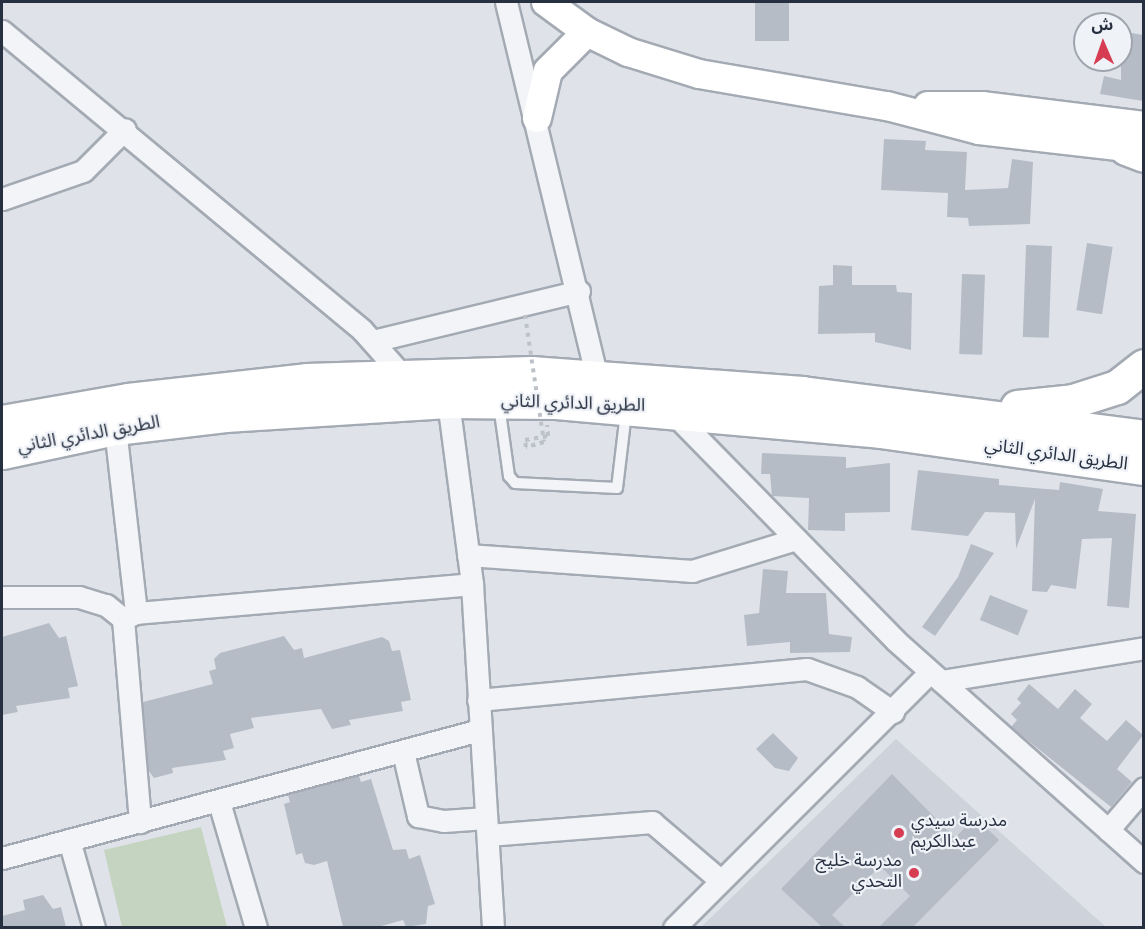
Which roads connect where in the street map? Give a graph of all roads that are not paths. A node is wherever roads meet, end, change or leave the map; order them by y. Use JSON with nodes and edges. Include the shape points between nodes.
{"nodes":[{"id":1,"x":506,"y":2,"type":"edge"},
{"id":2,"x":546,"y":2,"type":"edge"},
{"id":3,"x":2,"y":31,"type":"edge"},
{"id":4,"x":587,"y":33,"type":"junction"},
{"id":5,"x":537,"y":118,"type":"junction"},
{"id":6,"x":125,"y":129,"type":"junction"},
{"id":7,"x":1139,"y":145,"type":"edge"},
{"id":8,"x":2,"y":199,"type":"edge"},
{"id":9,"x":579,"y":291,"type":"junction"},
{"id":10,"x":373,"y":341,"type":"junction"},
{"id":11,"x":1143,"y":366,"type":"edge"},
{"id":12,"x":402,"y":375,"type":"junction"},
{"id":13,"x":596,"y":375,"type":"junction"},
{"id":14,"x":448,"y":401,"type":"junction"},
{"id":15,"x":499,"y":402,"type":"junction"},
{"id":16,"x":627,"y":407,"type":"junction"},
{"id":17,"x":937,"y":409,"type":"junction"},
{"id":18,"x":669,"y":410,"type":"junction"},
{"id":19,"x":2,"y":422,"type":"edge"},
{"id":20,"x":115,"y":428,"type":"junction"},
{"id":21,"x":1143,"y":436,"type":"edge"},
{"id":22,"x":2,"y":452,"type":"edge"},
{"id":23,"x":1081,"y":460,"type":"junction"},
{"id":24,"x":1143,"y":468,"type":"edge"},
{"id":25,"x":1143,"y":479,"type":"edge"},
{"id":26,"x":796,"y":539,"type":"junction"},
{"id":27,"x":468,"y":555,"type":"junction"},
{"id":28,"x":472,"y":584,"type":"junction"},
{"id":29,"x":2,"y":597,"type":"edge"},
{"id":30,"x":130,"y":616,"type":"junction"},
{"id":31,"x":1143,"y":648,"type":"edge"},
{"id":32,"x":936,"y":677,"type":"junction"},
{"id":33,"x":478,"y":700,"type":"junction"},
{"id":34,"x":893,"y":712,"type":"junction"},
{"id":35,"x":480,"y":730,"type":"junction"},
{"id":36,"x":403,"y":753,"type":"junction"},
{"id":37,"x":1143,"y":788,"type":"edge"},
{"id":38,"x":219,"y":802,"type":"junction"},
{"id":39,"x":140,"y":822,"type":"junction"},
{"id":40,"x":487,"y":826,"type":"junction"},
{"id":41,"x":1107,"y":830,"type":"junction"},
{"id":42,"x":69,"y":840,"type":"junction"},
{"id":43,"x":2,"y":858,"type":"edge"},
{"id":44,"x":1143,"y":862,"type":"edge"},
{"id":45,"x":720,"y":880,"type":"junction"},
{"id":46,"x":94,"y":927,"type":"edge"},
{"id":47,"x":256,"y":927,"type":"edge"},
{"id":48,"x":493,"y":927,"type":"edge"},
{"id":49,"x":674,"y":927,"type":"edge"}],
"edges":[{"from":1,"to":5,"type":"street"},
{"from":2,"to":4,"type":"main road"},
{"from":3,"to":6,"type":"street"},
{"from":4,"to":5,"type":"main road","via":[[548,71]]},
{"from":4,"to":7,"type":"main road","via":[[628,52],[699,74],[887,106],[979,130]]},
{"from":5,"to":9,"type":"street"},
{"from":6,"to":8,"type":"street","via":[[83,171]]},
{"from":6,"to":10,"type":"street"},
{"from":9,"to":10,"type":"street"},
{"from":9,"to":13,"type":"street"},
{"from":10,"to":12,"type":"street"},
{"from":11,"to":17,"type":"highway","via":[[1117,387],[1073,401]]},
{"from":12,"to":13,"type":"highway","name":"الطريق الدائري الثاني"},
{"from":12,"to":19,"type":"highway","name":"الطريق الدائري الثاني","via":[[140,399]]},
{"from":13,"to":17,"type":"highway","name":"الطريق الدائري الثاني"},
{"from":14,"to":15,"type":"highway","name":"الطريق الدائري الثاني"},
{"from":14,"to":20,"type":"highway","name":"الطريق الدائري الثاني"},
{"from":14,"to":27,"type":"street"},
{"from":15,"to":16,"type":"highway","name":"الطريق الدائري الثاني"},
{"from":15,"to":16,"type":"lane","via":[[511,481],[594,487],[621,483]]},
{"from":16,"to":18,"type":"highway","name":"الطريق الدائري الثاني"},
{"from":17,"to":21,"type":"highway","name":"الطريق الدائري الثاني"},
{"from":18,"to":23,"type":"highway","name":"الطريق الدائري الثاني","via":[[880,431]]},
{"from":18,"to":26,"type":"street"},
{"from":20,"to":22,"type":"highway","name":"الطريق الدائري الثاني"},
{"from":20,"to":30,"type":"street"},
{"from":23,"to":24,"type":"highway","name":"الطريق الدائري الثاني"},
{"from":23,"to":25,"type":"highway"},
{"from":26,"to":27,"type":"street","via":[[692,571]]},
{"from":26,"to":32,"type":"street"},
{"from":27,"to":28,"type":"street"},
{"from":28,"to":30,"type":"street"},
{"from":28,"to":33,"type":"street"},
{"from":29,"to":30,"type":"street","via":[[79,597]]},
{"from":30,"to":39,"type":"street"},
{"from":31,"to":32,"type":"street"},
{"from":32,"to":34,"type":"street"},
{"from":32,"to":41,"type":"street"},
{"from":33,"to":34,"type":"street","via":[[807,669],[857,687]]},
{"from":33,"to":35,"type":"street"},
{"from":34,"to":45,"type":"street"},
{"from":35,"to":36,"type":"street"},
{"from":35,"to":40,"type":"street"},
{"from":36,"to":38,"type":"street"},
{"from":36,"to":40,"type":"street","via":[[418,816]]},
{"from":37,"to":41,"type":"street"},
{"from":38,"to":39,"type":"street"},
{"from":38,"to":47,"type":"street"},
{"from":39,"to":42,"type":"street"},
{"from":40,"to":45,"type":"street","via":[[652,822]]},
{"from":40,"to":48,"type":"street"},
{"from":41,"to":44,"type":"street"},
{"from":42,"to":43,"type":"street"},
{"from":42,"to":46,"type":"street"},
{"from":45,"to":49,"type":"street"}]}
